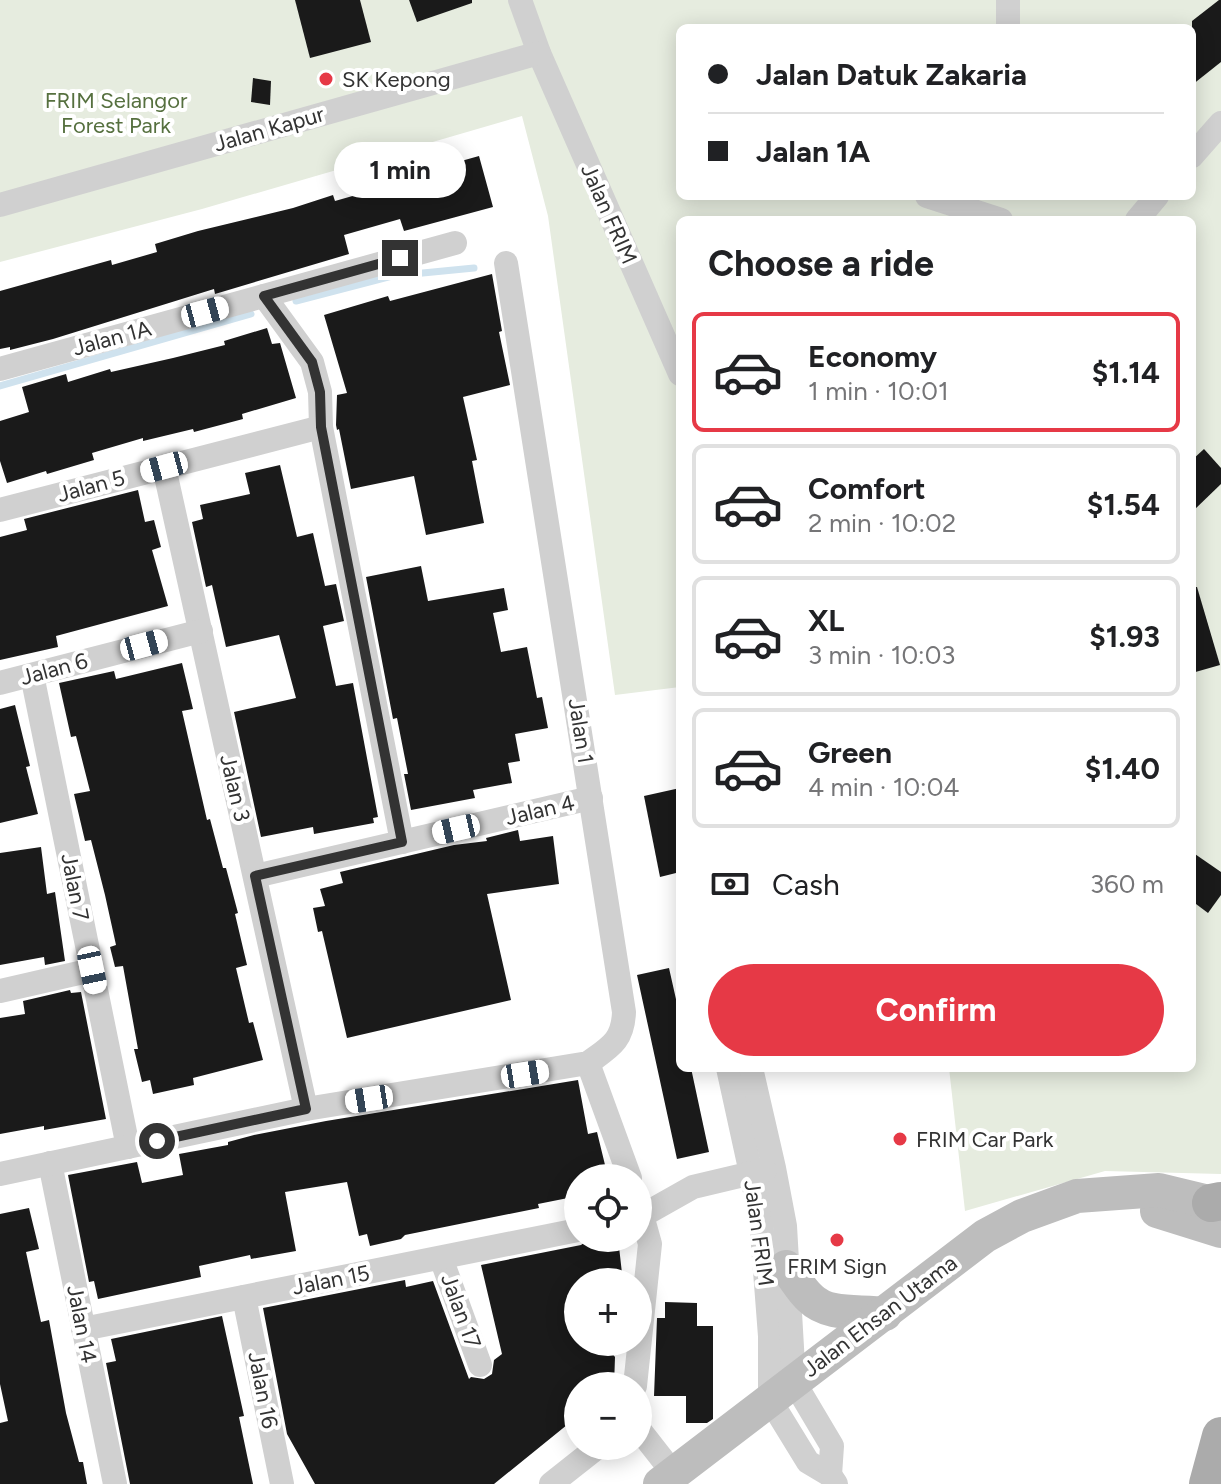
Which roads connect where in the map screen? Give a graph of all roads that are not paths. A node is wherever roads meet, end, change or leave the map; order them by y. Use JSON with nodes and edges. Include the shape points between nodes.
{"nodes":[{"id":1,"x":520,"y":0,"type":"edge"},
{"id":2,"x":1008,"y":0,"type":"edge"},
{"id":3,"x":1008,"y":24,"type":"edge"},
{"id":4,"x":539,"y":53,"type":"junction"},
{"id":5,"x":1221,"y":123,"type":"edge"},
{"id":6,"x":1196,"y":151,"type":"edge"},
{"id":7,"x":939,"y":200,"type":"edge"},
{"id":8,"x":1154,"y":200,"type":"edge"},
{"id":9,"x":0,"y":205,"type":"edge"},
{"id":10,"x":989,"y":216,"type":"edge"},
{"id":11,"x":1140,"y":216,"type":"edge"},
{"id":12,"x":455,"y":243,"type":"dead end"},
{"id":13,"x":506,"y":263,"type":"dead end"},
{"id":14,"x":264,"y":296,"type":"junction"},
{"id":15,"x":676,"y":365,"type":"edge"},
{"id":16,"x":0,"y":369,"type":"edge"},
{"id":17,"x":321,"y":427,"type":"junction"},
{"id":18,"x":164,"y":467,"type":"junction"},
{"id":19,"x":0,"y":510,"type":"edge"},
{"id":20,"x":201,"y":631,"type":"junction"},
{"id":21,"x":32,"y":675,"type":"junction"},
{"id":22,"x":0,"y":683,"type":"edge"},
{"id":23,"x":591,"y":798,"type":"junction"},
{"id":24,"x":402,"y":842,"type":"junction"},
{"id":25,"x":255,"y":876,"type":"junction"},
{"id":26,"x":92,"y":970,"type":"junction"},
{"id":27,"x":0,"y":991,"type":"edge"},
{"id":28,"x":588,"y":1063,"type":"junction"},
{"id":29,"x":729,"y":1072,"type":"edge"},
{"id":30,"x":751,"y":1072,"type":"edge"},
{"id":31,"x":306,"y":1109,"type":"junction"},
{"id":32,"x":128,"y":1147,"type":"junction"},
{"id":33,"x":50,"y":1163,"type":"junction"},
{"id":34,"x":625,"y":1164,"type":"edge"},
{"id":35,"x":763,"y":1171,"type":"junction"},
{"id":36,"x":0,"y":1174,"type":"edge"},
{"id":37,"x":652,"y":1206,"type":"edge"},
{"id":38,"x":1218,"y":1210,"type":"edge"},
{"id":39,"x":564,"y":1233,"type":"edge"},
{"id":40,"x":649,"y":1252,"type":"edge"},
{"id":41,"x":441,"y":1258,"type":"junction"},
{"id":42,"x":786,"y":1267,"type":"junction"},
{"id":43,"x":244,"y":1297,"type":"junction"},
{"id":44,"x":885,"y":1314,"type":"junction"},
{"id":45,"x":83,"y":1329,"type":"junction"},
{"id":46,"x":480,"y":1365,"type":"dead end"},
{"id":47,"x":636,"y":1372,"type":"edge"},
{"id":48,"x":782,"y":1391,"type":"junction"},
{"id":49,"x":1221,"y":1436,"type":"edge"},
{"id":50,"x":652,"y":1453,"type":"edge"},
{"id":51,"x":581,"y":1460,"type":"edge"},
{"id":52,"x":667,"y":1479,"type":"edge"},
{"id":53,"x":833,"y":1480,"type":"edge"},
{"id":54,"x":115,"y":1484,"type":"edge"},
{"id":55,"x":282,"y":1484,"type":"edge"},
{"id":56,"x":551,"y":1484,"type":"edge"},
{"id":57,"x":1208,"y":1484,"type":"edge"}],
"edges":[{"from":1,"to":4,"type":"street","name":"Jalan FRIM"},
{"from":2,"to":3,"type":"street"},
{"from":4,"to":9,"type":"street","name":"Jalan Kapur"},
{"from":4,"to":15,"type":"street","name":"Jalan FRIM"},
{"from":5,"to":6,"type":"street"},
{"from":7,"to":10,"type":"street"},
{"from":8,"to":11,"type":"street"},
{"from":12,"to":14,"type":"street","name":"Jalan 1A"},
{"from":13,"to":23,"type":"street","name":"Jalan 1"},
{"from":14,"to":16,"type":"street","name":"Jalan 1A"},
{"from":14,"to":17,"type":"street","via":[[312,362]]},
{"from":17,"to":18,"type":"street","name":"Jalan 5"},
{"from":17,"to":24,"type":"street"},
{"from":18,"to":19,"type":"street","name":"Jalan 5"},
{"from":18,"to":20,"type":"street","name":"Jalan 3"},
{"from":20,"to":21,"type":"street","name":"Jalan 6"},
{"from":20,"to":25,"type":"street","name":"Jalan 3"},
{"from":21,"to":22,"type":"street","name":"Jalan 6"},
{"from":21,"to":26,"type":"street","name":"Jalan 7"},
{"from":23,"to":24,"type":"street","name":"Jalan 4"},
{"from":23,"to":28,"type":"street","name":"Jalan 1","via":[[624,1012],[623,1031]]},
{"from":24,"to":25,"type":"street","name":"Jalan 4"},
{"from":25,"to":31,"type":"street","name":"Jalan 3"},
{"from":26,"to":27,"type":"street"},
{"from":26,"to":32,"type":"street","name":"Jalan 7"},
{"from":28,"to":31,"type":"street"},
{"from":28,"to":34,"type":"street"},
{"from":29,"to":35,"type":"street","name":"Jalan FRIM"},
{"from":30,"to":35,"type":"street","name":"Jalan FRIM"},
{"from":31,"to":32,"type":"street"},
{"from":32,"to":33,"type":"street"},
{"from":33,"to":36,"type":"street"},
{"from":33,"to":45,"type":"street","name":"Jalan 14"},
{"from":35,"to":37,"type":"street","via":[[693,1187]]},
{"from":35,"to":42,"type":"street","name":"Jalan FRIM","via":[[785,1226]]},
{"from":35,"to":48,"type":"street","name":"Jalan FRIM","via":[[761,1219]]},
{"from":38,"to":44,"type":"street","name":"Jalan Ehsan Utama","via":[[1159,1190],[1077,1196],[985,1236]]},
{"from":39,"to":41,"type":"street","name":"Jalan 15"},
{"from":40,"to":47,"type":"street"},
{"from":41,"to":43,"type":"street","name":"Jalan 15"},
{"from":41,"to":46,"type":"street","name":"Jalan 17"},
{"from":42,"to":44,"type":"street","via":[[809,1298],[823,1307]]},
{"from":42,"to":48,"type":"street","name":"Jalan FRIM"},
{"from":43,"to":45,"type":"street","name":"Jalan 15"},
{"from":43,"to":55,"type":"street","name":"Jalan 16"},
{"from":44,"to":48,"type":"street","name":"Jalan Ehsan Utama"},
{"from":45,"to":54,"type":"street","name":"Jalan 14"},
{"from":48,"to":52,"type":"street","name":"Jalan Ehsan Utama"},
{"from":48,"to":53,"type":"street","via":[[808,1462]]},
{"from":49,"to":57,"type":"main road"},
{"from":50,"to":52,"type":"street"},
{"from":51,"to":56,"type":"street"}]}
